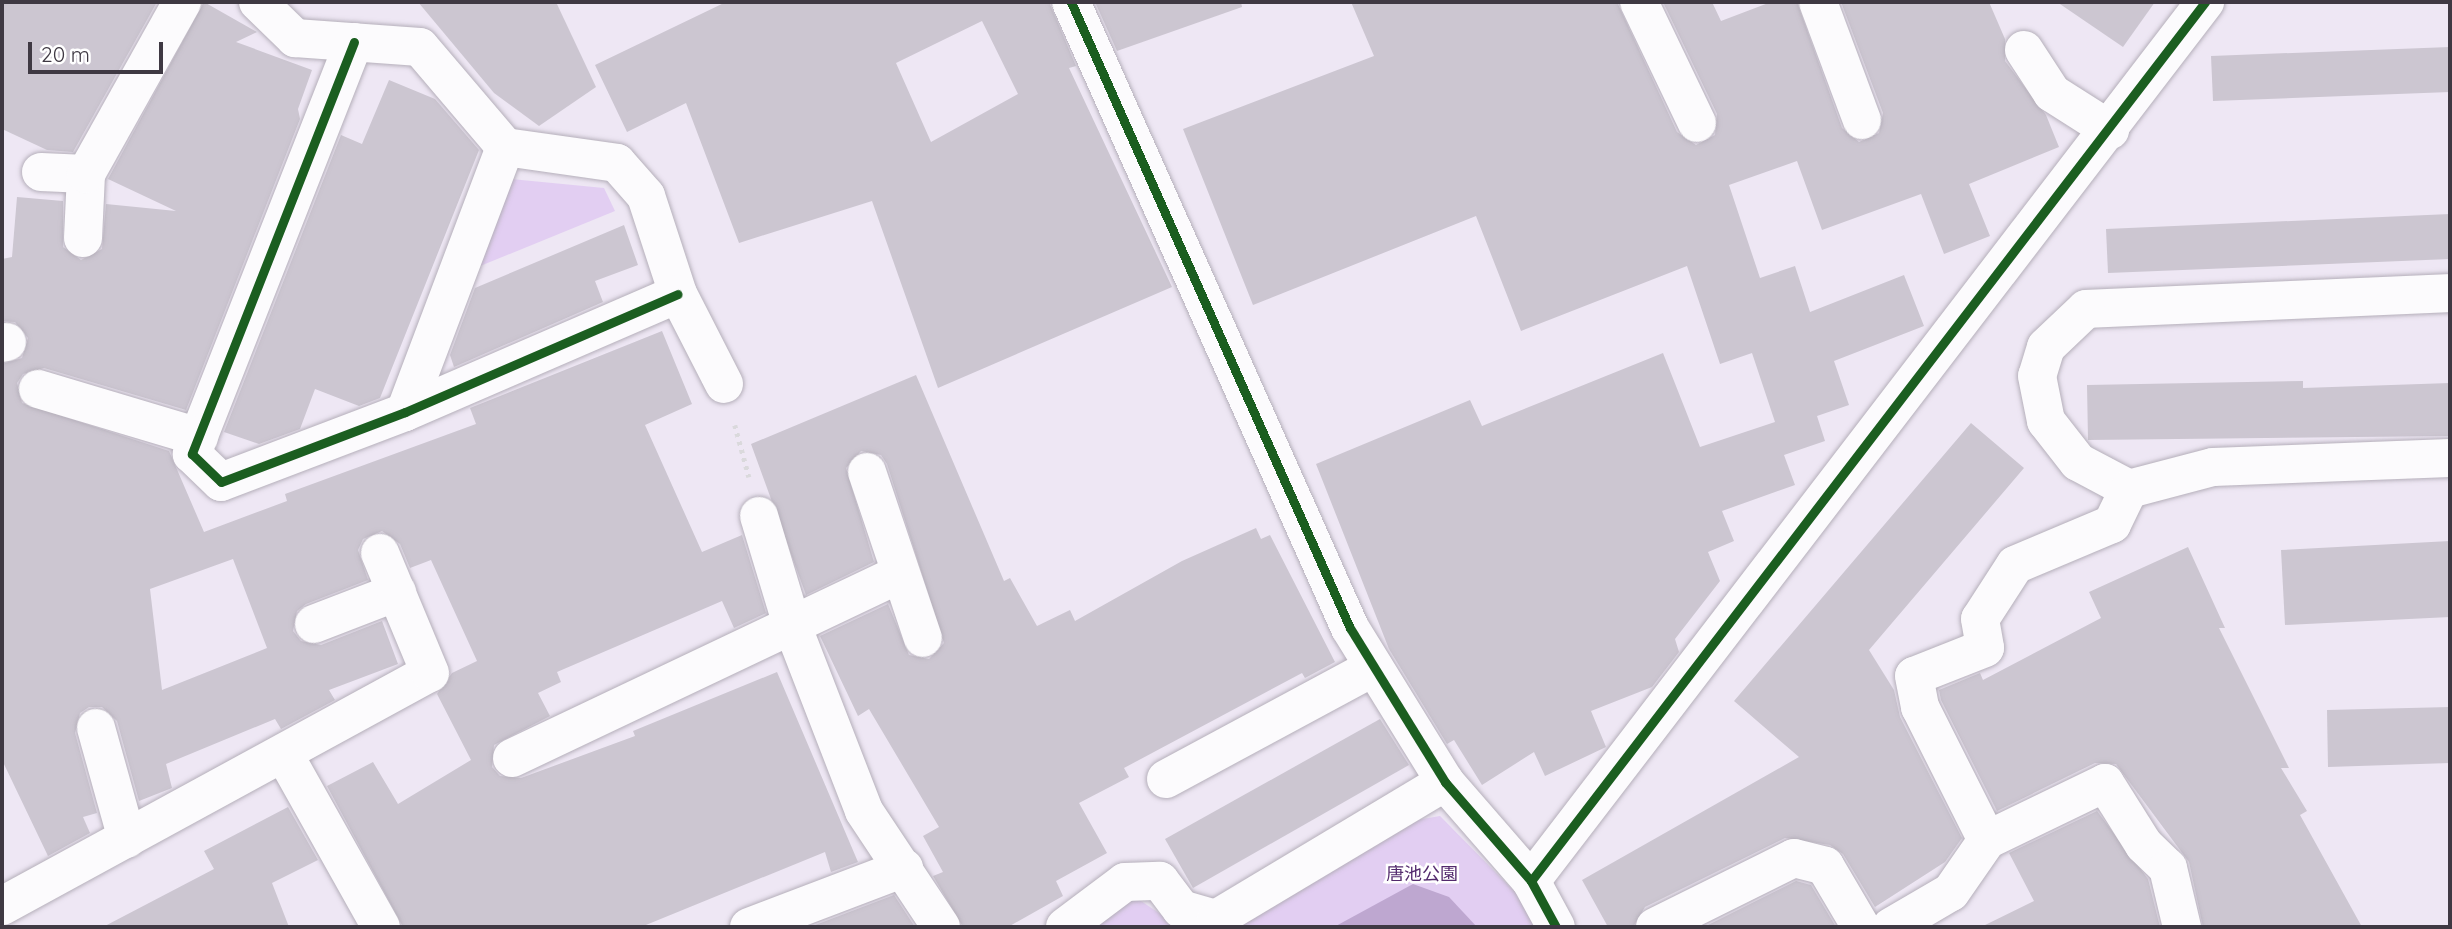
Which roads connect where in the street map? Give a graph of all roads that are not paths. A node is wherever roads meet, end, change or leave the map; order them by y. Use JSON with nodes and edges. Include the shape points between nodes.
{"nodes":[{"id":1,"x":182,"y":2,"type":"edge"},
{"id":2,"x":258,"y":2,"type":"edge"},
{"id":3,"x":1071,"y":2,"type":"edge"},
{"id":4,"x":1639,"y":2,"type":"edge"},
{"id":5,"x":1818,"y":2,"type":"edge"},
{"id":6,"x":2205,"y":2,"type":"edge"},
{"id":7,"x":354,"y":42,"type":"junction"},
{"id":8,"x":2024,"y":50,"type":"dead end"},
{"id":9,"x":1862,"y":120,"type":"dead end"},
{"id":10,"x":1697,"y":123,"type":"dead end"},
{"id":11,"x":2110,"y":130,"type":"junction"},
{"id":12,"x":505,"y":146,"type":"junction"},
{"id":13,"x":41,"y":172,"type":"dead end"},
{"id":14,"x":86,"y":174,"type":"junction"},
{"id":15,"x":83,"y":238,"type":"dead end"},
{"id":16,"x":2450,"y":293,"type":"edge"},
{"id":17,"x":678,"y":294,"type":"junction"},
{"id":18,"x":724,"y":384,"type":"road end"},
{"id":19,"x":38,"y":389,"type":"dead end"},
{"id":20,"x":405,"y":412,"type":"junction"},
{"id":21,"x":199,"y":437,"type":"junction"},
{"id":22,"x":2450,"y":458,"type":"edge"},
{"id":23,"x":867,"y":472,"type":"dead end"},
{"id":24,"x":2129,"y":489,"type":"junction"},
{"id":25,"x":759,"y":516,"type":"road end"},
{"id":26,"x":380,"y":553,"type":"dead end"},
{"id":27,"x":900,"y":574,"type":"junction"},
{"id":28,"x":397,"y":592,"type":"junction"},
{"id":29,"x":314,"y":624,"type":"dead end"},
{"id":30,"x":792,"y":625,"type":"junction"},
{"id":31,"x":923,"y":638,"type":"dead end"},
{"id":32,"x":1374,"y":667,"type":"junction"},
{"id":33,"x":96,"y":728,"type":"dead end"},
{"id":34,"x":285,"y":755,"type":"junction"},
{"id":35,"x":512,"y":758,"type":"dead end"},
{"id":36,"x":1166,"y":779,"type":"dead end"},
{"id":37,"x":1445,"y":782,"type":"junction"},
{"id":38,"x":127,"y":839,"type":"junction"},
{"id":39,"x":1987,"y":840,"type":"junction"},
{"id":40,"x":904,"y":868,"type":"junction"},
{"id":41,"x":1531,"y":881,"type":"junction"},
{"id":42,"x":2,"y":906,"type":"edge"},
{"id":43,"x":1935,"y":916,"type":"edge"},
{"id":44,"x":380,"y":927,"type":"edge"},
{"id":45,"x":749,"y":927,"type":"edge"},
{"id":46,"x":941,"y":927,"type":"edge"},
{"id":47,"x":1065,"y":927,"type":"edge"},
{"id":48,"x":1556,"y":927,"type":"edge"},
{"id":49,"x":1655,"y":927,"type":"edge"},
{"id":50,"x":1861,"y":927,"type":"edge"},
{"id":51,"x":1891,"y":927,"type":"edge"},
{"id":52,"x":2182,"y":927,"type":"edge"}],
"edges":[{"from":1,"to":14,"type":"street"},
{"from":2,"to":7,"type":"street","via":[[295,38]]},
{"from":3,"to":32,"type":"street","via":[[1284,488]]},
{"from":4,"to":10,"type":"street"},
{"from":5,"to":9,"type":"street"},
{"from":6,"to":11,"type":"street"},
{"from":7,"to":12,"type":"street","via":[[420,47]]},
{"from":7,"to":21,"type":"street"},
{"from":8,"to":11,"type":"street","via":[[2052,93]]},
{"from":11,"to":41,"type":"street","via":[[1878,423]]},
{"from":12,"to":17,"type":"street","via":[[617,163],[646,196]]},
{"from":12,"to":20,"type":"street"},
{"from":13,"to":14,"type":"street"},
{"from":14,"to":15,"type":"street"},
{"from":16,"to":24,"type":"street","via":[[2087,309],[2046,347],[2037,376],[2046,421],[2078,462]]},
{"from":17,"to":18,"type":"street"},
{"from":17,"to":20,"type":"street"},
{"from":19,"to":21,"type":"street"},
{"from":20,"to":21,"type":"street","via":[[221,482],[192,454]]},
{"from":22,"to":24,"type":"street","via":[[2213,467]]},
{"from":23,"to":27,"type":"street"},
{"from":24,"to":39,"type":"street","via":[[2112,524],[2015,565],[1980,619],[1984,648],[1914,676],[1920,707]]},
{"from":25,"to":30,"type":"street"},
{"from":26,"to":28,"type":"street"},
{"from":27,"to":30,"type":"street"},
{"from":27,"to":31,"type":"street"},
{"from":28,"to":29,"type":"street"},
{"from":28,"to":34,"type":"street","via":[[430,673]]},
{"from":30,"to":35,"type":"street"},
{"from":30,"to":40,"type":"street","via":[[864,811]]},
{"from":32,"to":36,"type":"street"},
{"from":32,"to":37,"type":"street"},
{"from":33,"to":38,"type":"street"},
{"from":34,"to":38,"type":"street"},
{"from":34,"to":44,"type":"street"},
{"from":37,"to":41,"type":"street"},
{"from":37,"to":47,"type":"street","via":[[1216,919],[1181,909],[1160,881],[1125,882]]},
{"from":38,"to":42,"type":"street"},
{"from":39,"to":43,"type":"street"},
{"from":39,"to":52,"type":"street","via":[[2105,783],[2144,845],[2168,868]]},
{"from":40,"to":45,"type":"street"},
{"from":40,"to":46,"type":"street"},
{"from":41,"to":48,"type":"street"},
{"from":43,"to":51,"type":"street"},
{"from":49,"to":50,"type":"street","via":[[1794,858],[1825,866]]}]}
